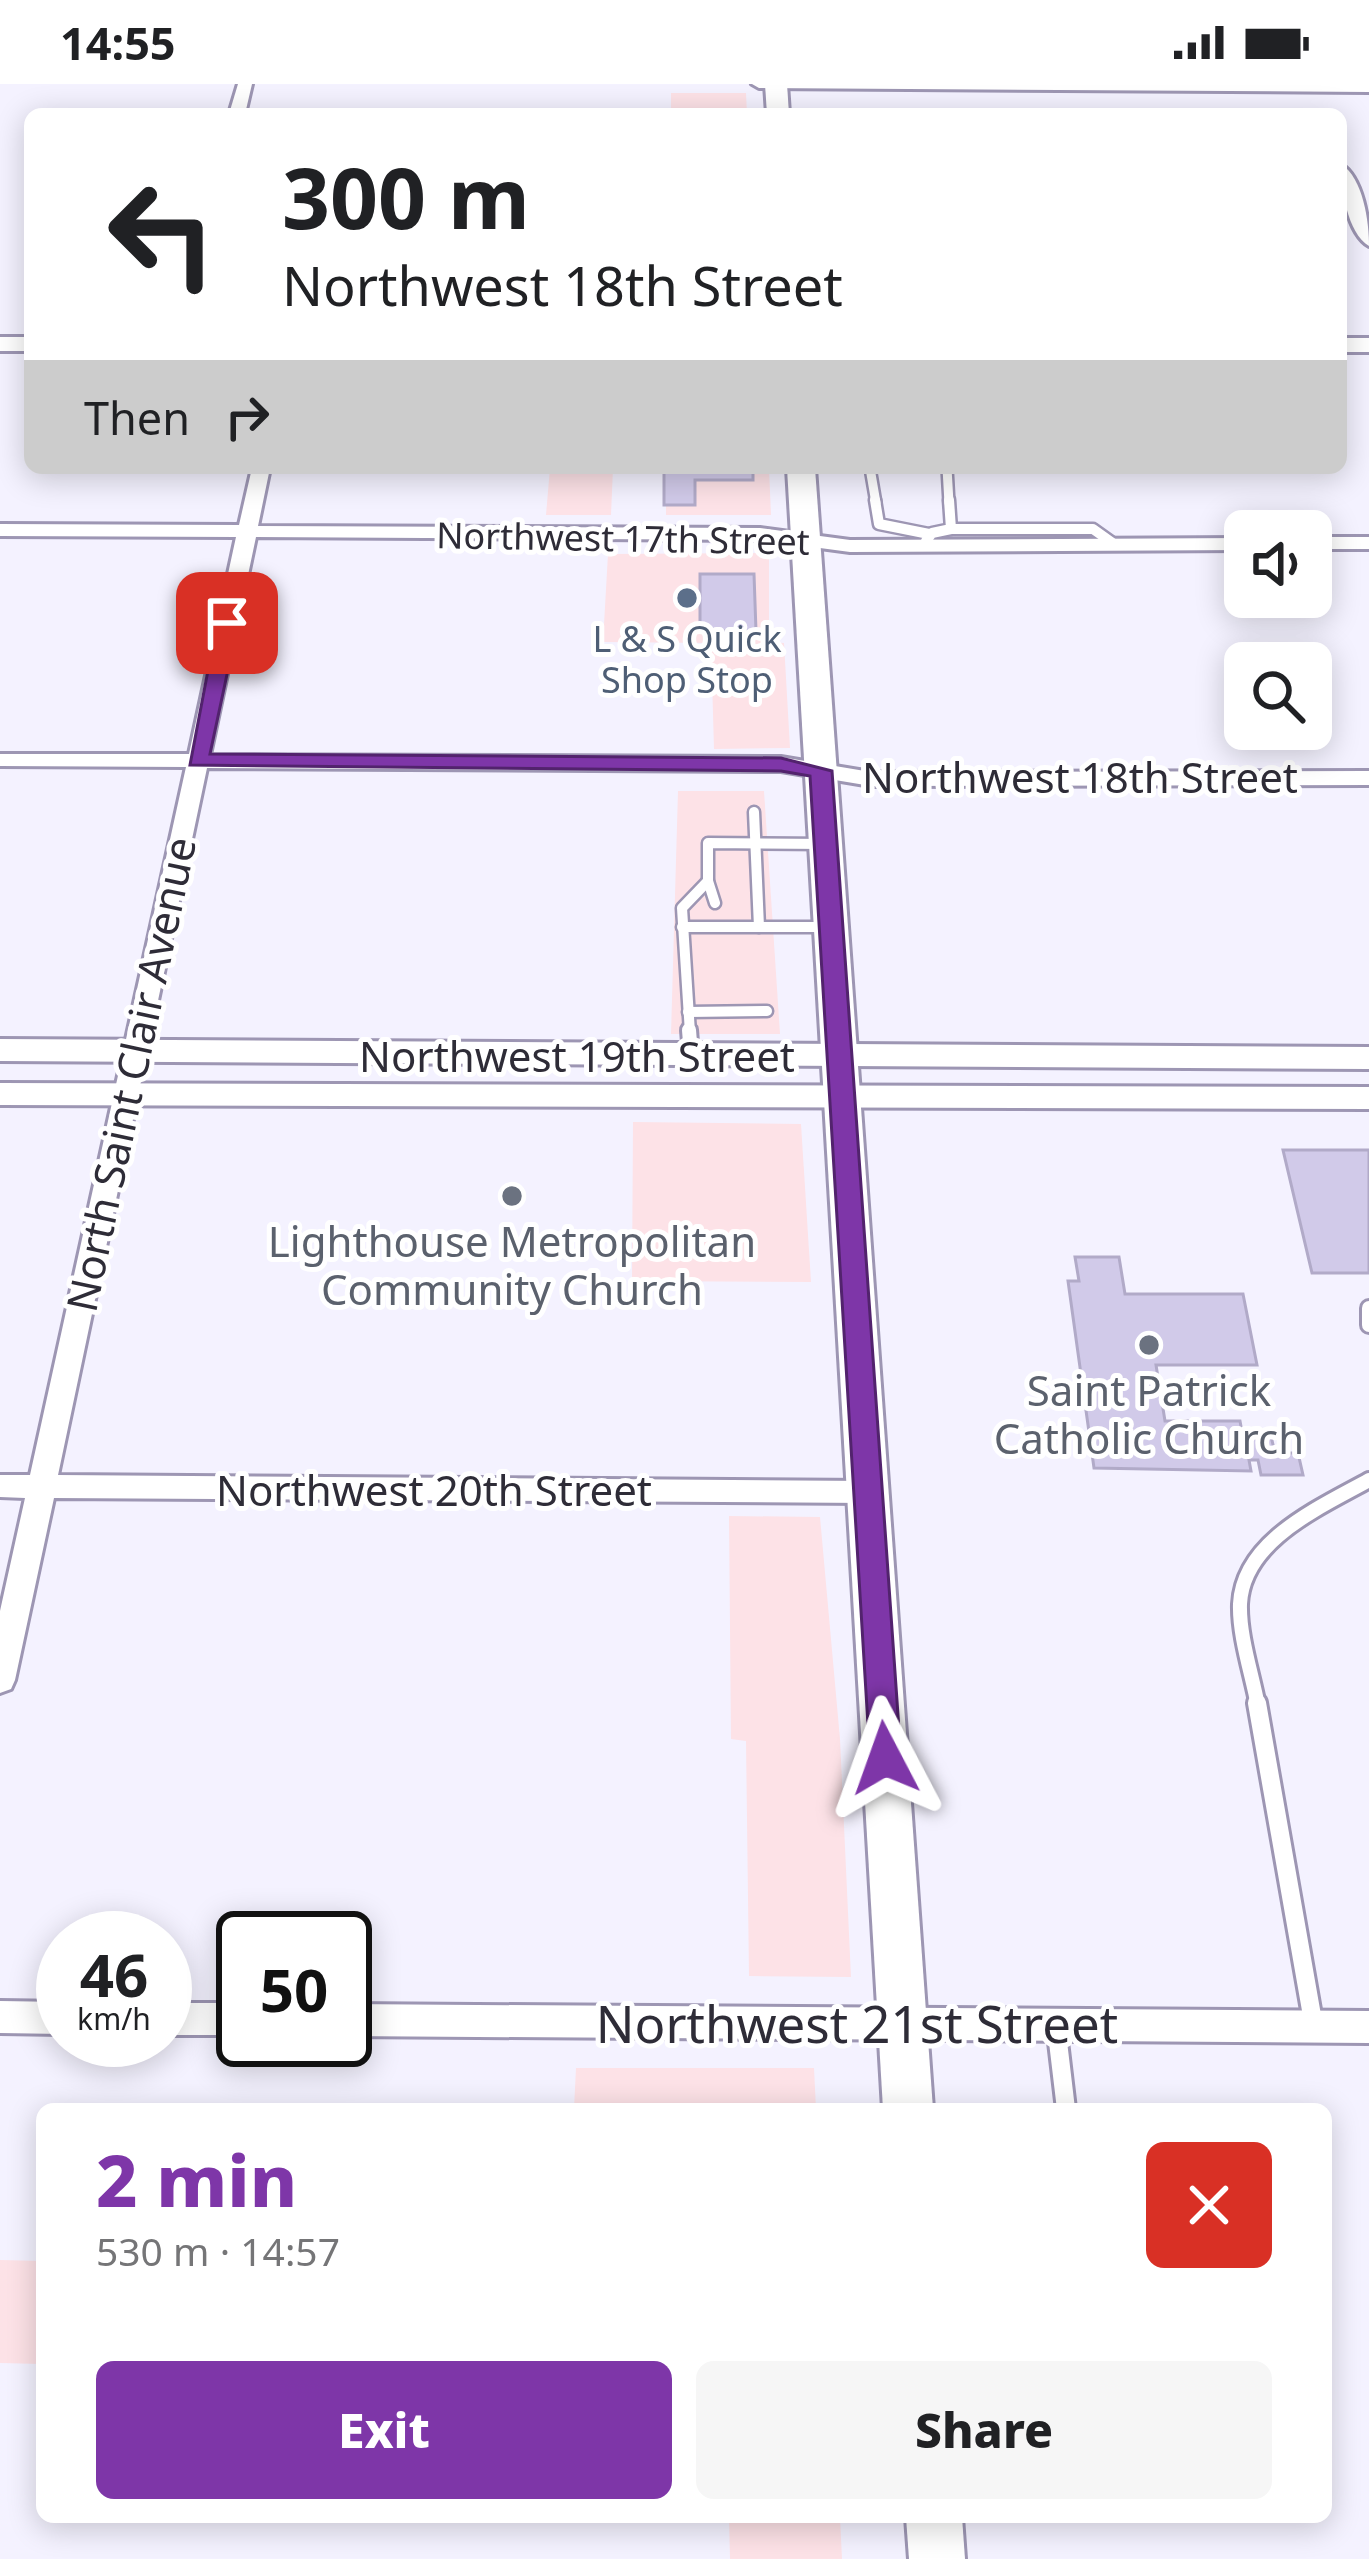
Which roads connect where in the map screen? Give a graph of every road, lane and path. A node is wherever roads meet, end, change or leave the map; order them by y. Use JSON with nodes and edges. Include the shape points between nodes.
{"nodes":[{"id":1,"x":760,"y":84,"type":"edge"},
{"id":2,"x":776,"y":85,"type":"edge"},
{"id":3,"x":1369,"y":87,"type":"edge"},
{"id":4,"x":1310,"y":91,"type":"edge"},
{"id":5,"x":1355,"y":207,"type":"edge"},
{"id":6,"x":1369,"y":241,"type":"edge"},
{"id":7,"x":260,"y":474,"type":"edge"},
{"id":8,"x":801,"y":474,"type":"edge"},
{"id":9,"x":871,"y":474,"type":"edge"},
{"id":10,"x":947,"y":474,"type":"edge"},
{"id":11,"x":951,"y":529,"type":"junction"},
{"id":12,"x":0,"y":530,"type":"edge"},
{"id":13,"x":247,"y":531,"type":"junction"},
{"id":14,"x":806,"y":540,"type":"junction"},
{"id":15,"x":927,"y":540,"type":"junction"},
{"id":16,"x":1332,"y":543,"type":"edge"},
{"id":17,"x":1369,"y":543,"type":"edge"},
{"id":18,"x":1114,"y":544,"type":"junction"},
{"id":19,"x":1224,"y":544,"type":"edge"},
{"id":20,"x":0,"y":760,"type":"edge"},
{"id":21,"x":197,"y":760,"type":"junction"},
{"id":22,"x":821,"y":771,"type":"junction"},
{"id":23,"x":1369,"y":778,"type":"edge"},
{"id":24,"x":754,"y":812,"type":"dead end"},
{"id":25,"x":755,"y":842,"type":"junction"},
{"id":26,"x":826,"y":844,"type":"junction"},
{"id":27,"x":708,"y":881,"type":"junction"},
{"id":28,"x":698,"y":915,"type":"junction"},
{"id":29,"x":716,"y":915,"type":"junction"},
{"id":30,"x":682,"y":927,"type":"junction"},
{"id":31,"x":759,"y":927,"type":"junction"},
{"id":32,"x":831,"y":927,"type":"junction"},
{"id":33,"x":767,"y":1011,"type":"dead end"},
{"id":34,"x":688,"y":1012,"type":"junction"},
{"id":35,"x":0,"y":1050,"type":"edge"},
{"id":36,"x":134,"y":1052,"type":"junction"},
{"id":37,"x":691,"y":1055,"type":"junction"},
{"id":38,"x":840,"y":1057,"type":"junction"},
{"id":39,"x":1369,"y":1058,"type":"edge"},
{"id":40,"x":0,"y":1094,"type":"edge"},
{"id":41,"x":125,"y":1095,"type":"junction"},
{"id":42,"x":1369,"y":1099,"type":"edge"},
{"id":43,"x":842,"y":1100,"type":"junction"},
{"id":44,"x":1369,"y":1308,"type":"edge"},
{"id":45,"x":1369,"y":1325,"type":"edge"},
{"id":46,"x":1369,"y":1480,"type":"edge"},
{"id":47,"x":0,"y":1486,"type":"edge"},
{"id":48,"x":42,"y":1486,"type":"junction"},
{"id":49,"x":868,"y":1492,"type":"junction"},
{"id":50,"x":0,"y":1680,"type":"edge"},
{"id":51,"x":0,"y":2018,"type":"edge"},
{"id":52,"x":36,"y":2018,"type":"edge"},
{"id":53,"x":372,"y":2020,"type":"edge"},
{"id":54,"x":902,"y":2024,"type":"junction"},
{"id":55,"x":1056,"y":2025,"type":"junction"},
{"id":56,"x":1314,"y":2027,"type":"junction"},
{"id":57,"x":1369,"y":2027,"type":"edge"},
{"id":58,"x":908,"y":2103,"type":"edge"},
{"id":59,"x":1065,"y":2103,"type":"edge"},
{"id":60,"x":934,"y":2523,"type":"edge"},
{"id":61,"x":937,"y":2559,"type":"edge"}],
"edges":[{"from":1,"to":2,"type":"street"},
{"from":2,"to":4,"type":"street"},
{"from":3,"to":4,"type":"street"},
{"from":5,"to":6,"type":"street"},
{"from":7,"to":13,"type":"street","name":"North Saint Clair Avenue"},
{"from":8,"to":14,"type":"main road"},
{"from":9,"to":15,"type":"lane","via":[[879,524]]},
{"from":10,"to":11,"type":"lane"},
{"from":11,"to":15,"type":"lane"},
{"from":11,"to":18,"type":"lane","via":[[1093,529]]},
{"from":12,"to":13,"type":"street","name":"Northwest 17th Street"},
{"from":13,"to":14,"type":"street","name":"Northwest 17th Street"},
{"from":13,"to":21,"type":"street","name":"North Saint Clair Avenue"},
{"from":14,"to":15,"type":"street","name":"Northwest 17th Street"},
{"from":14,"to":22,"type":"main road"},
{"from":15,"to":18,"type":"street","name":"Northwest 17th Street"},
{"from":16,"to":17,"type":"street"},
{"from":18,"to":19,"type":"street","name":"Northwest 17th Street"},
{"from":20,"to":21,"type":"street","name":"Northwest 18th Street"},
{"from":21,"to":22,"type":"street","name":"Northwest 18th Street","via":[[781,764]]},
{"from":21,"to":36,"type":"street","name":"North Saint Clair Avenue"},
{"from":22,"to":23,"type":"street","name":"Northwest 18th Street","via":[[871,779]]},
{"from":22,"to":26,"type":"main road"},
{"from":24,"to":25,"type":"lane"},
{"from":25,"to":26,"type":"lane"},
{"from":25,"to":27,"type":"lane","via":[[709,843]]},
{"from":25,"to":31,"type":"lane"},
{"from":26,"to":32,"type":"main road"},
{"from":27,"to":28,"type":"lane"},
{"from":27,"to":29,"type":"lane"},
{"from":27,"to":30,"type":"lane","via":[[682,908]]},
{"from":28,"to":29,"type":"lane"},
{"from":28,"to":30,"type":"lane"},
{"from":29,"to":31,"type":"lane"},
{"from":30,"to":34,"type":"lane"},
{"from":31,"to":32,"type":"lane"},
{"from":32,"to":38,"type":"main road"},
{"from":33,"to":34,"type":"lane"},
{"from":34,"to":37,"type":"lane"},
{"from":35,"to":36,"type":"street","name":"Northwest 19th Street"},
{"from":36,"to":37,"type":"street","name":"Northwest 19th Street"},
{"from":36,"to":41,"type":"street","name":"North Saint Clair Avenue"},
{"from":37,"to":38,"type":"street","name":"Northwest 19th Street"},
{"from":38,"to":39,"type":"street","name":"Northwest 19th Street"},
{"from":38,"to":43,"type":"main road"},
{"from":40,"to":41,"type":"street","name":"Northwest 19th Street"},
{"from":41,"to":43,"type":"street","name":"Northwest 19th Street"},
{"from":41,"to":48,"type":"street","name":"North Saint Clair Avenue"},
{"from":42,"to":43,"type":"street","name":"Northwest 19th Street"},
{"from":43,"to":49,"type":"main road"},
{"from":44,"to":45,"type":"lane"},
{"from":46,"to":56,"type":"lane","via":[[1280,1536],[1241,1582]]},
{"from":47,"to":48,"type":"street","name":"Northwest 20th Street"},
{"from":48,"to":49,"type":"street","name":"Northwest 20th Street"},
{"from":48,"to":50,"type":"street","name":"North Saint Clair Avenue"},
{"from":49,"to":54,"type":"main road"},
{"from":51,"to":52,"type":"street"},
{"from":53,"to":54,"type":"street","name":"Northwest 21st Street"},
{"from":54,"to":55,"type":"street","name":"Northwest 21st Street"},
{"from":54,"to":58,"type":"main road"},
{"from":55,"to":56,"type":"street","name":"Northwest 21st Street"},
{"from":55,"to":59,"type":"lane"},
{"from":56,"to":57,"type":"street","name":"Northwest 21st Street"},
{"from":60,"to":61,"type":"main road"}]}
